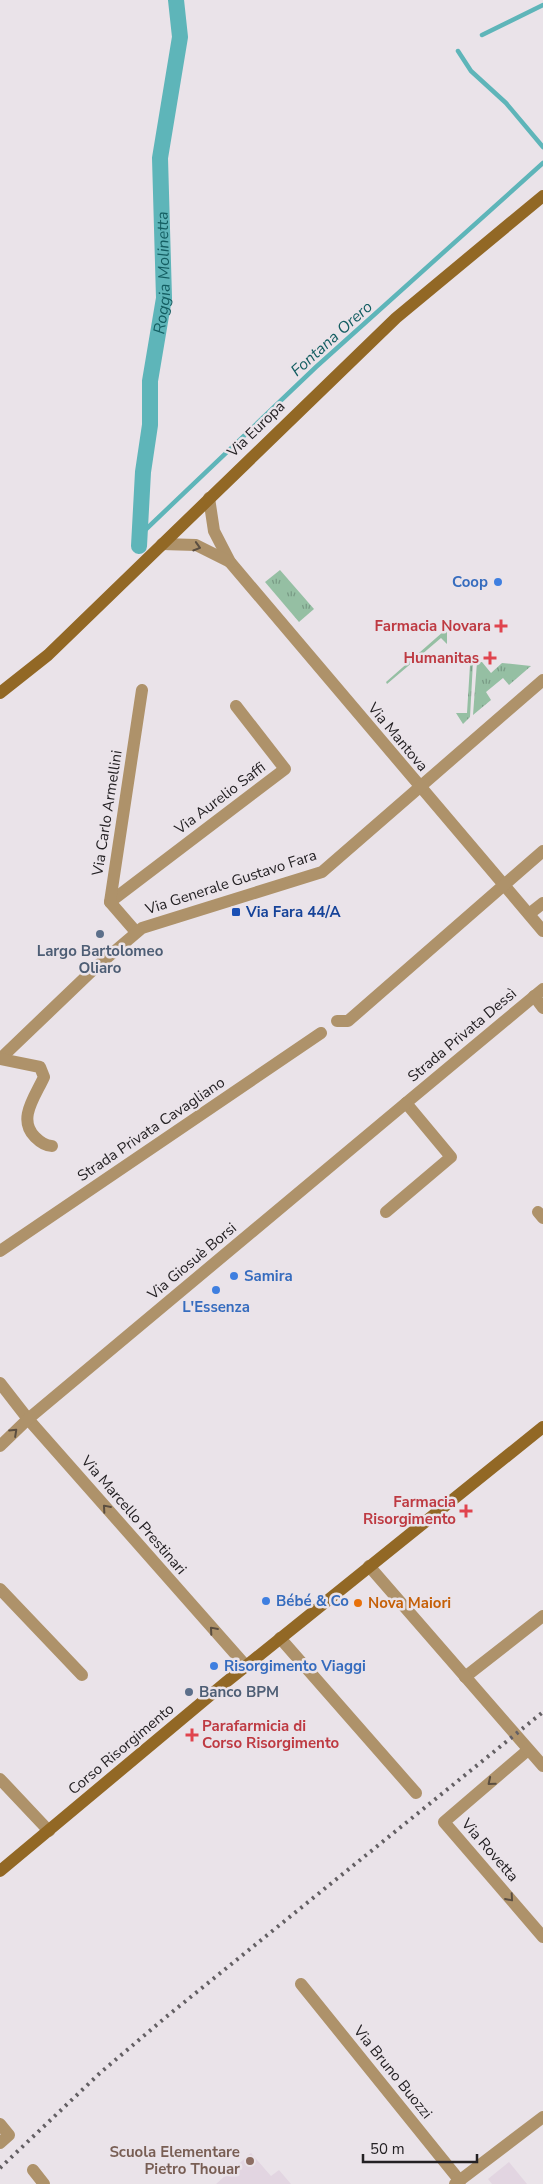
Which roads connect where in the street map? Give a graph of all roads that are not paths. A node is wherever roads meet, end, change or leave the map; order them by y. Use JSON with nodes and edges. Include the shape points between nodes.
{"nodes":[{"id":1,"x":543,"y":196,"type":"edge"},
{"id":2,"x":209,"y":498,"type":"junction"},
{"id":3,"x":162,"y":544,"type":"junction"},
{"id":4,"x":230,"y":562,"type":"junction"},
{"id":5,"x":543,"y":680,"type":"edge"},
{"id":6,"x":142,"y":690,"type":"dead end"},
{"id":7,"x":0,"y":693,"type":"edge"},
{"id":8,"x":236,"y":706,"type":"dead end"},
{"id":9,"x":419,"y":787,"type":"junction"},
{"id":10,"x":543,"y":851,"type":"edge"},
{"id":11,"x":505,"y":885,"type":"junction"},
{"id":12,"x":110,"y":902,"type":"junction"},
{"id":13,"x":543,"y":903,"type":"edge"},
{"id":14,"x":529,"y":914,"type":"junction"},
{"id":15,"x":543,"y":931,"type":"edge"},
{"id":16,"x":136,"y":932,"type":"junction"},
{"id":17,"x":538,"y":992,"type":"edge"},
{"id":18,"x":543,"y":1008,"type":"edge"},
{"id":19,"x":337,"y":1021,"type":"dead end"},
{"id":20,"x":321,"y":1033,"type":"dead end"},
{"id":21,"x":0,"y":1059,"type":"edge"},
{"id":22,"x":406,"y":1103,"type":"junction"},
{"id":23,"x":52,"y":1146,"type":"dead end"},
{"id":24,"x":386,"y":1212,"type":"dead end"},
{"id":25,"x":0,"y":1251,"type":"edge"},
{"id":26,"x":0,"y":1383,"type":"edge"},
{"id":27,"x":28,"y":1419,"type":"junction"},
{"id":28,"x":543,"y":1427,"type":"edge"},
{"id":29,"x":0,"y":1446,"type":"edge"},
{"id":30,"x":369,"y":1566,"type":"junction"},
{"id":31,"x":0,"y":1589,"type":"edge"},
{"id":32,"x":543,"y":1616,"type":"edge"},
{"id":33,"x":280,"y":1638,"type":"junction"},
{"id":34,"x":246,"y":1666,"type":"junction"},
{"id":35,"x":82,"y":1675,"type":"dead end"},
{"id":36,"x":465,"y":1678,"type":"junction"},
{"id":37,"x":537,"y":1756,"type":"edge"},
{"id":38,"x":0,"y":1779,"type":"edge"},
{"id":39,"x":416,"y":1793,"type":"dead end"},
{"id":40,"x":49,"y":1831,"type":"junction"},
{"id":41,"x":0,"y":1871,"type":"edge"},
{"id":42,"x":543,"y":1937,"type":"edge"},
{"id":43,"x":301,"y":1984,"type":"dead end"},
{"id":44,"x":543,"y":2117,"type":"edge"},
{"id":45,"x":0,"y":2124,"type":"edge"},
{"id":46,"x":0,"y":2143,"type":"edge"},
{"id":47,"x":33,"y":2170,"type":"dead end"},
{"id":48,"x":457,"y":2182,"type":"edge"},
{"id":49,"x":44,"y":2184,"type":"edge"}],
"edges":[{"from":1,"to":2,"type":"main road","name":"Via Europa","via":[[396,318]]},
{"from":2,"to":3,"type":"main road","name":"Via Europa"},
{"from":2,"to":4,"type":"street","name":"Via Mantova","via":[[214,531]]},
{"from":3,"to":4,"type":"street","name":"Via Mantova","one_way":true,"via":[[196,545]]},
{"from":3,"to":7,"type":"main road","name":"Via Europa","via":[[48,655]]},
{"from":4,"to":9,"type":"street","name":"Via Mantova"},
{"from":5,"to":9,"type":"street","name":"Via Generale Gustavo Fara"},
{"from":6,"to":12,"type":"street","name":"Via Carlo Armellini"},
{"from":8,"to":12,"type":"street","name":"Via Aurelio Saffi","via":[[285,768]]},
{"from":9,"to":11,"type":"street","name":"Via Mantova"},
{"from":9,"to":16,"type":"street","name":"Via Generale Gustavo Fara","via":[[322,872]]},
{"from":10,"to":11,"type":"street"},
{"from":11,"to":14,"type":"street","name":"Via Mantova"},
{"from":11,"to":19,"type":"street","via":[[348,1021]]},
{"from":12,"to":16,"type":"street"},
{"from":13,"to":14,"type":"street"},
{"from":14,"to":15,"type":"street","name":"Via Mantova"},
{"from":16,"to":21,"type":"street","name":"Via Generale Gustavo Fara"},
{"from":17,"to":18,"type":"street"},
{"from":17,"to":22,"type":"street","name":"Strada Privata Dessì"},
{"from":20,"to":25,"type":"street","name":"Strada Privata Cavagliano"},
{"from":21,"to":23,"type":"street","via":[[40,1067],[43,1071],[44,1077],[26,1119],[28,1129],[37,1139],[46,1146]]},
{"from":22,"to":24,"type":"street","name":"Strada Privata Dessì","via":[[451,1157]]},
{"from":22,"to":27,"type":"street","name":"Via Giosuè Borsi"},
{"from":26,"to":27,"type":"street","name":"Via Marcello Prestinari"},
{"from":29,"to":27,"type":"street","name":"Via Giosuè Borsi","one_way":true},
{"from":34,"to":27,"type":"street","name":"Via Marcello Prestinari","one_way":true},
{"from":28,"to":30,"type":"main road","name":"Corso Risorgimento"},
{"from":30,"to":33,"type":"main road","name":"Corso Risorgimento"},
{"from":30,"to":36,"type":"street"},
{"from":31,"to":35,"type":"street"},
{"from":32,"to":36,"type":"street"},
{"from":33,"to":34,"type":"main road","name":"Corso Risorgimento"},
{"from":33,"to":39,"type":"street"},
{"from":34,"to":40,"type":"main road","name":"Corso Risorgimento"},
{"from":36,"to":37,"type":"street"},
{"from":37,"to":42,"type":"street","name":"Via Rovetta","one_way":true,"via":[[444,1822]]},
{"from":38,"to":40,"type":"street"},
{"from":40,"to":41,"type":"main road","name":"Corso Risorgimento"},
{"from":43,"to":48,"type":"street","name":"Via Bruno Buozzi"},
{"from":44,"to":48,"type":"street"},
{"from":45,"to":46,"type":"street","via":[[9,2135]]},
{"from":47,"to":49,"type":"street"}]}
